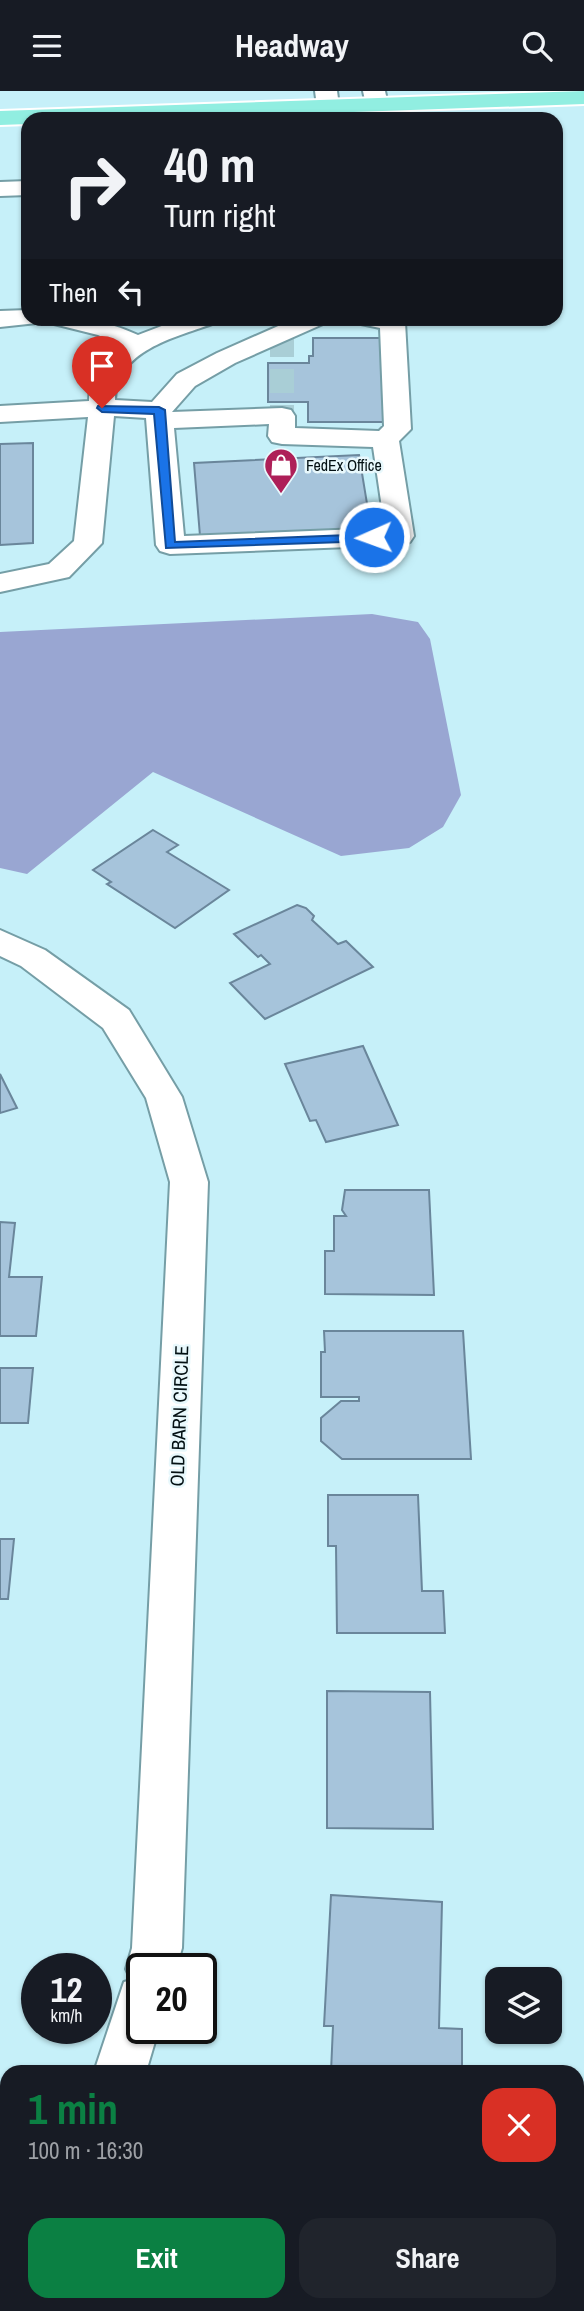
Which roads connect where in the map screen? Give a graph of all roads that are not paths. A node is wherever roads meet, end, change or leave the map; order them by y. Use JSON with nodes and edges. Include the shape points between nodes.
{"nodes":[{"id":1,"x":584,"y":97,"type":"edge"},
{"id":2,"x":329,"y":105,"type":"edge"},
{"id":3,"x":378,"y":105,"type":"edge"},
{"id":4,"x":152,"y":112,"type":"edge"},
{"id":5,"x":21,"y":117,"type":"edge"},
{"id":6,"x":0,"y":118,"type":"edge"},
{"id":7,"x":21,"y":188,"type":"edge"},
{"id":8,"x":0,"y":189,"type":"edge"},
{"id":9,"x":21,"y":318,"type":"edge"},
{"id":10,"x":0,"y":319,"type":"edge"},
{"id":11,"x":91,"y":326,"type":"edge"},
{"id":12,"x":185,"y":326,"type":"edge"},
{"id":13,"x":298,"y":326,"type":"edge"},
{"id":14,"x":392,"y":326,"type":"edge"},
{"id":15,"x":138,"y":344,"type":"junction"},
{"id":16,"x":102,"y":408,"type":"junction"},
{"id":17,"x":0,"y":414,"type":"edge"},
{"id":18,"x":160,"y":415,"type":"junction"},
{"id":19,"x":385,"y":439,"type":"junction"},
{"id":20,"x":0,"y":583,"type":"edge"},
{"id":21,"x":0,"y":942,"type":"edge"},
{"id":22,"x":156,"y":1953,"type":"edge"},
{"id":23,"x":129,"y":2044,"type":"edge"},
{"id":24,"x":122,"y":2065,"type":"edge"}],
"edges":[{"from":1,"to":3,"type":"main road"},
{"from":2,"to":3,"type":"main road"},
{"from":2,"to":4,"type":"main road"},
{"from":5,"to":6,"type":"main road"},
{"from":7,"to":8,"type":"street"},
{"from":9,"to":10,"type":"street"},
{"from":11,"to":15,"type":"street"},
{"from":12,"to":15,"type":"street"},
{"from":13,"to":18,"type":"street","via":[[186,380]]},
{"from":14,"to":19,"type":"street","via":[[398,429]]},
{"from":15,"to":16,"type":"street","via":[[112,365],[103,387]]},
{"from":16,"to":17,"type":"street"},
{"from":16,"to":18,"type":"street"},
{"from":16,"to":20,"type":"street","via":[[88,543],[59,571]]},
{"from":18,"to":19,"type":"street","via":[[282,416],[282,436]]},
{"from":18,"to":19,"type":"street","via":[[170,545],[400,536]]},
{"from":21,"to":22,"type":"street","name":"OLD BARN CIRCLE","via":[[33,958],[116,1019],[164,1097],[189,1182]]},
{"from":23,"to":24,"type":"street"}]}
